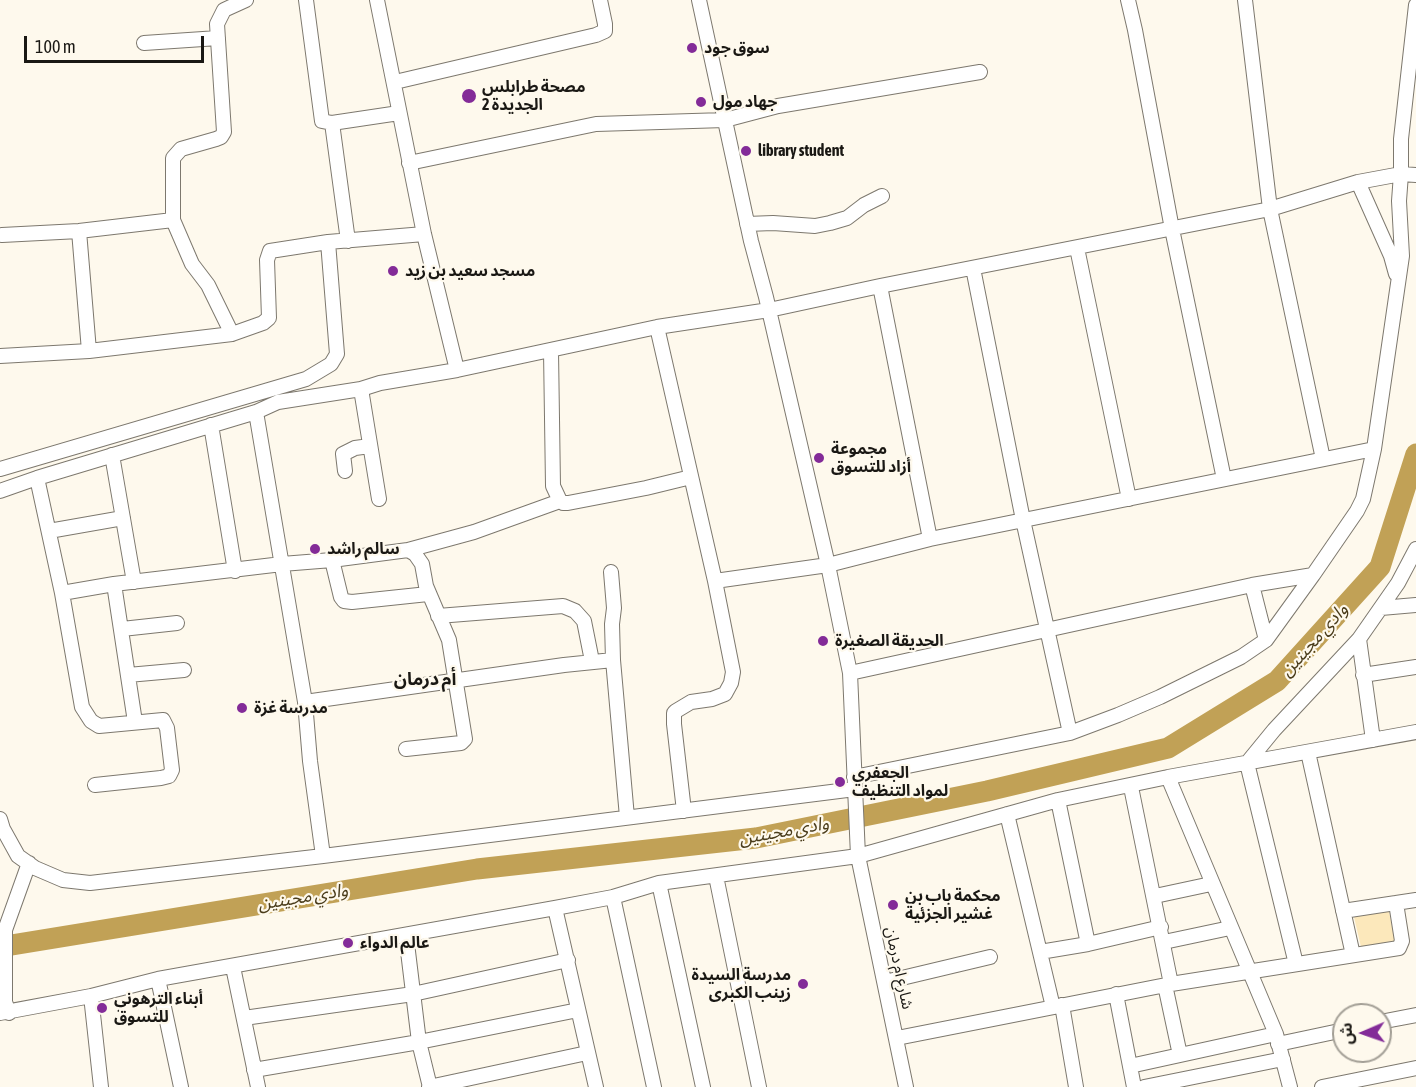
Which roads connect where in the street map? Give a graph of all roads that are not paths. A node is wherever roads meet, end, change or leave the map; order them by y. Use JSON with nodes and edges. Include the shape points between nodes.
{"nodes":[{"id":1,"x":246,"y":0,"type":"edge"},
{"id":2,"x":306,"y":0,"type":"edge"},
{"id":3,"x":377,"y":0,"type":"edge"},
{"id":4,"x":600,"y":0,"type":"edge"},
{"id":5,"x":699,"y":0,"type":"edge"},
{"id":6,"x":1128,"y":0,"type":"edge"},
{"id":7,"x":1248,"y":0,"type":"edge"},
{"id":8,"x":1416,"y":5,"type":"edge"},
{"id":9,"x":218,"y":38,"type":"junction"},
{"id":10,"x":144,"y":44,"type":"dead end"},
{"id":11,"x":980,"y":72,"type":"dead end"},
{"id":12,"x":395,"y":82,"type":"junction"},
{"id":13,"x":399,"y":113,"type":"junction"},
{"id":14,"x":725,"y":120,"type":"junction"},
{"id":15,"x":332,"y":123,"type":"junction"},
{"id":16,"x":409,"y":163,"type":"junction"},
{"id":17,"x":1401,"y":174,"type":"junction"},
{"id":18,"x":1416,"y":176,"type":"edge"},
{"id":19,"x":1358,"y":182,"type":"junction"},
{"id":20,"x":882,"y":196,"type":"dead end"},
{"id":21,"x":1270,"y":209,"type":"junction"},
{"id":22,"x":173,"y":220,"type":"junction"},
{"id":23,"x":747,"y":224,"type":"junction"},
{"id":24,"x":1172,"y":229,"type":"junction"},
{"id":25,"x":80,"y":231,"type":"junction"},
{"id":26,"x":424,"y":234,"type":"junction"},
{"id":27,"x":2,"y":235,"type":"dead end"},
{"id":28,"x":348,"y":241,"type":"junction"},
{"id":29,"x":328,"y":242,"type":"junction"},
{"id":30,"x":1077,"y":248,"type":"junction"},
{"id":31,"x":973,"y":268,"type":"junction"},
{"id":32,"x":1398,"y":282,"type":"junction"},
{"id":33,"x":880,"y":286,"type":"junction"},
{"id":34,"x":769,"y":310,"type":"junction"},
{"id":35,"x":657,"y":327,"type":"junction"},
{"id":36,"x":232,"y":334,"type":"junction"},
{"id":37,"x":89,"y":351,"type":"junction"},
{"id":38,"x":551,"y":351,"type":"junction"},
{"id":39,"x":0,"y":356,"type":"edge"},
{"id":40,"x":457,"y":370,"type":"junction"},
{"id":41,"x":361,"y":389,"type":"junction"},
{"id":42,"x":255,"y":412,"type":"junction"},
{"id":43,"x":211,"y":425,"type":"junction"},
{"id":44,"x":370,"y":446,"type":"junction"},
{"id":45,"x":1374,"y":449,"type":"junction"},
{"id":46,"x":112,"y":455,"type":"junction"},
{"id":47,"x":1323,"y":459,"type":"junction"},
{"id":48,"x":0,"y":469,"type":"edge"},
{"id":49,"x":345,"y":471,"type":"dead end"},
{"id":50,"x":37,"y":477,"type":"junction"},
{"id":51,"x":691,"y":477,"type":"junction"},
{"id":52,"x":1224,"y":479,"type":"junction"},
{"id":53,"x":0,"y":491,"type":"edge"},
{"id":54,"x":1129,"y":498,"type":"junction"},
{"id":55,"x":379,"y":499,"type":"dead end"},
{"id":56,"x":560,"y":501,"type":"junction"},
{"id":57,"x":123,"y":518,"type":"junction"},
{"id":58,"x":1023,"y":520,"type":"junction"},
{"id":59,"x":49,"y":531,"type":"junction"},
{"id":60,"x":930,"y":539,"type":"junction"},
{"id":61,"x":408,"y":550,"type":"junction"},
{"id":62,"x":1415,"y":550,"type":"edge"},
{"id":63,"x":332,"y":560,"type":"junction"},
{"id":64,"x":282,"y":564,"type":"junction"},
{"id":65,"x":828,"y":566,"type":"junction"},
{"id":66,"x":235,"y":571,"type":"junction"},
{"id":67,"x":611,"y":572,"type":"dead end"},
{"id":68,"x":1313,"y":575,"type":"junction"},
{"id":69,"x":1416,"y":575,"type":"edge"},
{"id":70,"x":715,"y":581,"type":"junction"},
{"id":71,"x":134,"y":582,"type":"junction"},
{"id":72,"x":114,"y":584,"type":"junction"},
{"id":73,"x":1252,"y":585,"type":"junction"},
{"id":74,"x":62,"y":593,"type":"junction"},
{"id":75,"x":428,"y":594,"type":"junction"},
{"id":76,"x":1416,"y":605,"type":"edge"},
{"id":77,"x":1381,"y":608,"type":"junction"},
{"id":78,"x":438,"y":616,"type":"junction"},
{"id":79,"x":177,"y":623,"type":"dead end"},
{"id":80,"x":122,"y":630,"type":"junction"},
{"id":81,"x":1046,"y":630,"type":"junction"},
{"id":82,"x":1359,"y":639,"type":"junction"},
{"id":83,"x":1266,"y":640,"type":"junction"},
{"id":84,"x":613,"y":660,"type":"junction"},
{"id":85,"x":592,"y":661,"type":"junction"},
{"id":86,"x":1416,"y":667,"type":"edge"},
{"id":87,"x":184,"y":670,"type":"dead end"},
{"id":88,"x":850,"y":673,"type":"junction"},
{"id":89,"x":128,"y":675,"type":"junction"},
{"id":90,"x":1364,"y":675,"type":"junction"},
{"id":91,"x":456,"y":680,"type":"junction"},
{"id":92,"x":305,"y":702,"type":"junction"},
{"id":93,"x":135,"y":722,"type":"junction"},
{"id":94,"x":1416,"y":732,"type":"edge"},
{"id":95,"x":1070,"y":733,"type":"junction"},
{"id":96,"x":1373,"y":740,"type":"junction"},
{"id":97,"x":406,"y":749,"type":"dead end"},
{"id":98,"x":1308,"y":752,"type":"junction"},
{"id":99,"x":1247,"y":763,"type":"junction"},
{"id":100,"x":1168,"y":777,"type":"junction"},
{"id":101,"x":95,"y":785,"type":"dead end"},
{"id":102,"x":1131,"y":786,"type":"junction"},
{"id":103,"x":855,"y":788,"type":"junction"},
{"id":104,"x":1058,"y":800,"type":"junction"},
{"id":105,"x":684,"y":811,"type":"junction"},
{"id":106,"x":1007,"y":814,"type":"junction"},
{"id":107,"x":627,"y":817,"type":"junction"},
{"id":108,"x":0,"y":819,"type":"edge"},
{"id":109,"x":858,"y":851,"type":"junction"},
{"id":110,"x":323,"y":856,"type":"junction"},
{"id":111,"x":29,"y":863,"type":"junction"},
{"id":112,"x":716,"y":876,"type":"junction"},
{"id":113,"x":658,"y":884,"type":"junction"},
{"id":114,"x":1211,"y":884,"type":"junction"},
{"id":115,"x":1155,"y":896,"type":"junction"},
{"id":116,"x":613,"y":897,"type":"junction"},
{"id":117,"x":1416,"y":900,"type":"edge"},
{"id":118,"x":1396,"y":903,"type":"junction"},
{"id":119,"x":555,"y":908,"type":"junction"},
{"id":120,"x":1343,"y":911,"type":"junction"},
{"id":121,"x":1161,"y":927,"type":"junction"},
{"id":122,"x":1230,"y":927,"type":"junction"},
{"id":123,"x":406,"y":935,"type":"junction"},
{"id":124,"x":1164,"y":942,"type":"junction"},
{"id":125,"x":1088,"y":944,"type":"junction"},
{"id":126,"x":1040,"y":952,"type":"junction"},
{"id":127,"x":1353,"y":955,"type":"junction"},
{"id":128,"x":990,"y":957,"type":"dead end"},
{"id":129,"x":567,"y":960,"type":"junction"},
{"id":130,"x":1296,"y":964,"type":"junction"},
{"id":131,"x":233,"y":967,"type":"junction"},
{"id":132,"x":1250,"y":972,"type":"junction"},
{"id":133,"x":158,"y":979,"type":"junction"},
{"id":134,"x":885,"y":982,"type":"junction"},
{"id":135,"x":1168,"y":984,"type":"junction"},
{"id":136,"x":413,"y":994,"type":"junction"},
{"id":137,"x":1116,"y":994,"type":"junction"},
{"id":138,"x":91,"y":996,"type":"junction"},
{"id":139,"x":1057,"y":1006,"type":"junction"},
{"id":140,"x":578,"y":1010,"type":"junction"},
{"id":141,"x":3,"y":1015,"type":"edge"},
{"id":142,"x":1416,"y":1015,"type":"edge"},
{"id":143,"x":244,"y":1018,"type":"junction"},
{"id":144,"x":1392,"y":1020,"type":"edge"},
{"id":145,"x":1332,"y":1032,"type":"edge"},
{"id":146,"x":897,"y":1038,"type":"junction"},
{"id":147,"x":1277,"y":1039,"type":"junction"},
{"id":148,"x":419,"y":1042,"type":"junction"},
{"id":149,"x":1199,"y":1051,"type":"junction"},
{"id":150,"x":587,"y":1053,"type":"junction"},
{"id":151,"x":1180,"y":1055,"type":"junction"},
{"id":152,"x":1282,"y":1059,"type":"junction"},
{"id":153,"x":1130,"y":1066,"type":"junction"},
{"id":154,"x":1416,"y":1068,"type":"edge"},
{"id":155,"x":254,"y":1070,"type":"junction"},
{"id":156,"x":1198,"y":1080,"type":"edge"},
{"id":157,"x":1360,"y":1084,"type":"edge"},
{"id":158,"x":101,"y":1087,"type":"edge"},
{"id":159,"x":181,"y":1087,"type":"edge"},
{"id":160,"x":258,"y":1087,"type":"edge"},
{"id":161,"x":430,"y":1087,"type":"edge"},
{"id":162,"x":596,"y":1087,"type":"edge"},
{"id":163,"x":654,"y":1087,"type":"edge"},
{"id":164,"x":703,"y":1087,"type":"edge"},
{"id":165,"x":759,"y":1087,"type":"edge"},
{"id":166,"x":906,"y":1087,"type":"edge"},
{"id":167,"x":1076,"y":1087,"type":"edge"},
{"id":168,"x":1134,"y":1087,"type":"edge"},
{"id":169,"x":1144,"y":1087,"type":"edge"},
{"id":170,"x":1290,"y":1087,"type":"edge"},
{"id":171,"x":1322,"y":1087,"type":"edge"}],
"edges":[{"from":1,"to":9,"type":"street","via":[[230,6],[221,15]]},
{"from":2,"to":15,"type":"street","via":[[321,117],[322,121]]},
{"from":3,"to":12,"type":"street"},
{"from":4,"to":12,"type":"street","via":[[605,24],[604,31],[596,35]]},
{"from":5,"to":14,"type":"street","name":"شارع ام درمان"},
{"from":6,"to":24,"type":"street"},
{"from":7,"to":21,"type":"street"},
{"from":8,"to":17,"type":"street","via":[[1401,139]]},
{"from":9,"to":10,"type":"street"},
{"from":9,"to":22,"type":"street","via":[[225,132],[221,137],[181,149],[173,158]]},
{"from":11,"to":14,"type":"street","via":[[778,106]]},
{"from":12,"to":13,"type":"street"},
{"from":13,"to":15,"type":"street"},
{"from":13,"to":16,"type":"street"},
{"from":14,"to":16,"type":"street","via":[[596,124]]},
{"from":14,"to":23,"type":"street","name":"شارع ام درمان"},
{"from":15,"to":28,"type":"street"},
{"from":16,"to":26,"type":"street"},
{"from":17,"to":18,"type":"street"},
{"from":17,"to":19,"type":"street"},
{"from":17,"to":32,"type":"street","via":[[1402,256]]},
{"from":19,"to":21,"type":"street"},
{"from":19,"to":32,"type":"street","via":[[1391,256]]},
{"from":20,"to":23,"type":"street","via":[[847,218],[830,223]]},
{"from":21,"to":24,"type":"street"},
{"from":21,"to":47,"type":"street"},
{"from":22,"to":25,"type":"street"},
{"from":22,"to":36,"type":"street","via":[[192,264],[208,285]]},
{"from":23,"to":34,"type":"street","name":"شارع ام درمان"},
{"from":24,"to":30,"type":"street"},
{"from":24,"to":52,"type":"street"},
{"from":25,"to":27,"type":"street"},
{"from":25,"to":37,"type":"street"},
{"from":26,"to":28,"type":"street"},
{"from":26,"to":40,"type":"street"},
{"from":28,"to":29,"type":"street"},
{"from":29,"to":36,"type":"street","via":[[270,251],[269,318],[263,324]]},
{"from":29,"to":48,"type":"street","via":[[337,354],[331,364],[306,379]]},
{"from":30,"to":31,"type":"street"},
{"from":30,"to":54,"type":"street"},
{"from":31,"to":33,"type":"street"},
{"from":31,"to":58,"type":"street"},
{"from":32,"to":45,"type":"street"},
{"from":33,"to":34,"type":"street"},
{"from":33,"to":60,"type":"street"},
{"from":34,"to":35,"type":"street"},
{"from":34,"to":65,"type":"street","name":"شارع ام درمان"},
{"from":35,"to":38,"type":"street"},
{"from":35,"to":51,"type":"street"},
{"from":36,"to":37,"type":"street"},
{"from":37,"to":39,"type":"street"},
{"from":38,"to":40,"type":"street"},
{"from":38,"to":56,"type":"street","via":[[553,486]]},
{"from":40,"to":41,"type":"street"},
{"from":41,"to":42,"type":"street","via":[[278,402]]},
{"from":41,"to":44,"type":"street"},
{"from":42,"to":43,"type":"street"},
{"from":42,"to":64,"type":"street"},
{"from":43,"to":46,"type":"street"},
{"from":43,"to":66,"type":"street"},
{"from":44,"to":49,"type":"street","via":[[343,454]]},
{"from":44,"to":55,"type":"street"},
{"from":45,"to":47,"type":"street"},
{"from":45,"to":68,"type":"street","via":[[1363,499]]},
{"from":46,"to":50,"type":"street"},
{"from":46,"to":57,"type":"street"},
{"from":47,"to":52,"type":"street"},
{"from":50,"to":53,"type":"street"},
{"from":50,"to":59,"type":"street"},
{"from":51,"to":56,"type":"street"},
{"from":51,"to":70,"type":"street"},
{"from":52,"to":54,"type":"street"},
{"from":54,"to":58,"type":"street"},
{"from":56,"to":61,"type":"street","via":[[474,532]]},
{"from":57,"to":59,"type":"street"},
{"from":57,"to":71,"type":"street"},
{"from":58,"to":60,"type":"street"},
{"from":58,"to":81,"type":"street"},
{"from":59,"to":74,"type":"street"},
{"from":60,"to":65,"type":"street"},
{"from":61,"to":63,"type":"street"},
{"from":61,"to":75,"type":"street","via":[[422,564]]},
{"from":62,"to":69,"type":"street"},
{"from":62,"to":77,"type":"street"},
{"from":63,"to":64,"type":"street"},
{"from":63,"to":75,"type":"street","via":[[344,601]]},
{"from":64,"to":66,"type":"street"},
{"from":64,"to":92,"type":"street"},
{"from":65,"to":70,"type":"street"},
{"from":65,"to":88,"type":"street","name":"شارع ام درمان"},
{"from":66,"to":71,"type":"street"},
{"from":67,"to":84,"type":"street"},
{"from":68,"to":73,"type":"street"},
{"from":68,"to":83,"type":"street"},
{"from":70,"to":105,"type":"street","via":[[733,672],[725,694],[691,702],[674,713]]},
{"from":71,"to":72,"type":"street"},
{"from":72,"to":74,"type":"street"},
{"from":72,"to":80,"type":"street"},
{"from":73,"to":81,"type":"street"},
{"from":73,"to":83,"type":"street"},
{"from":74,"to":93,"type":"street","via":[[82,707],[91,722],[99,726]]},
{"from":75,"to":78,"type":"street"},
{"from":76,"to":77,"type":"street"},
{"from":77,"to":82,"type":"street"},
{"from":78,"to":85,"type":"street","via":[[563,606],[584,621]]},
{"from":78,"to":91,"type":"street","via":[[449,639]]},
{"from":79,"to":80,"type":"street"},
{"from":80,"to":89,"type":"street"},
{"from":81,"to":88,"type":"street"},
{"from":81,"to":95,"type":"street"},
{"from":82,"to":90,"type":"street"},
{"from":82,"to":99,"type":"street"},
{"from":83,"to":95,"type":"street","via":[[1241,657],[1160,697]]},
{"from":84,"to":85,"type":"street"},
{"from":84,"to":107,"type":"street"},
{"from":85,"to":91,"type":"street"},
{"from":86,"to":90,"type":"street"},
{"from":87,"to":89,"type":"street"},
{"from":88,"to":103,"type":"street","name":"شارع ام درمان"},
{"from":89,"to":93,"type":"street"},
{"from":90,"to":96,"type":"street"},
{"from":91,"to":92,"type":"street"},
{"from":91,"to":97,"type":"street","via":[[465,739],[461,743]]},
{"from":92,"to":110,"type":"street"},
{"from":93,"to":101,"type":"street","via":[[163,720],[166,724],[171,773],[161,778]]},
{"from":94,"to":96,"type":"street"},
{"from":95,"to":103,"type":"street"},
{"from":96,"to":98,"type":"street"},
{"from":98,"to":99,"type":"street"},
{"from":98,"to":120,"type":"street"},
{"from":99,"to":100,"type":"street"},
{"from":99,"to":130,"type":"street"},
{"from":100,"to":102,"type":"street"},
{"from":100,"to":114,"type":"street"},
{"from":102,"to":104,"type":"street"},
{"from":102,"to":115,"type":"street"},
{"from":103,"to":105,"type":"street"},
{"from":103,"to":109,"type":"street","name":"شارع ام درمان"},
{"from":104,"to":106,"type":"street"},
{"from":104,"to":125,"type":"street"},
{"from":105,"to":107,"type":"street"},
{"from":106,"to":109,"type":"street"},
{"from":106,"to":126,"type":"street"},
{"from":107,"to":110,"type":"street"},
{"from":108,"to":111,"type":"street","via":[[18,856]]},
{"from":109,"to":112,"type":"street"},
{"from":109,"to":134,"type":"street","name":"شارع ام درمان"},
{"from":110,"to":111,"type":"street","via":[[90,883],[63,880]]},
{"from":111,"to":141,"type":"street","via":[[5,930]]},
{"from":112,"to":113,"type":"street"},
{"from":112,"to":165,"type":"street"},
{"from":113,"to":116,"type":"street"},
{"from":113,"to":164,"type":"street"},
{"from":114,"to":115,"type":"street"},
{"from":114,"to":122,"type":"street"},
{"from":115,"to":121,"type":"street"},
{"from":116,"to":119,"type":"street"},
{"from":116,"to":163,"type":"street"},
{"from":117,"to":118,"type":"street"},
{"from":118,"to":120,"type":"street"},
{"from":118,"to":127,"type":"street","via":[[1401,946]]},
{"from":119,"to":123,"type":"street"},
{"from":119,"to":129,"type":"street"},
{"from":120,"to":127,"type":"street"},
{"from":121,"to":124,"type":"street"},
{"from":121,"to":125,"type":"street"},
{"from":122,"to":124,"type":"street"},
{"from":122,"to":132,"type":"street"},
{"from":123,"to":131,"type":"street"},
{"from":123,"to":136,"type":"street"},
{"from":124,"to":135,"type":"street"},
{"from":125,"to":126,"type":"street"},
{"from":126,"to":139,"type":"street"},
{"from":127,"to":130,"type":"street"},
{"from":128,"to":134,"type":"street"},
{"from":129,"to":136,"type":"street"},
{"from":129,"to":140,"type":"street"},
{"from":130,"to":132,"type":"street"},
{"from":131,"to":133,"type":"street"},
{"from":131,"to":143,"type":"street"},
{"from":132,"to":135,"type":"street"},
{"from":132,"to":147,"type":"street"},
{"from":133,"to":138,"type":"street"},
{"from":133,"to":159,"type":"street"},
{"from":134,"to":146,"type":"street","name":"شارع ام درمان"},
{"from":135,"to":137,"type":"street"},
{"from":135,"to":151,"type":"street"},
{"from":136,"to":143,"type":"street"},
{"from":136,"to":148,"type":"street"},
{"from":137,"to":139,"type":"street"},
{"from":137,"to":153,"type":"street"},
{"from":138,"to":141,"type":"street"},
{"from":138,"to":158,"type":"street"},
{"from":139,"to":146,"type":"street"},
{"from":139,"to":167,"type":"street"},
{"from":140,"to":148,"type":"street"},
{"from":140,"to":150,"type":"street"},
{"from":142,"to":144,"type":"street"},
{"from":143,"to":155,"type":"street"},
{"from":145,"to":147,"type":"street"},
{"from":146,"to":166,"type":"street","name":"شارع ام درمان"},
{"from":147,"to":149,"type":"street"},
{"from":147,"to":152,"type":"street"},
{"from":148,"to":155,"type":"street"},
{"from":148,"to":161,"type":"street"},
{"from":149,"to":151,"type":"street"},
{"from":149,"to":156,"type":"street"},
{"from":150,"to":161,"type":"street"},
{"from":150,"to":162,"type":"street"},
{"from":151,"to":153,"type":"street"},
{"from":152,"to":156,"type":"street"},
{"from":152,"to":170,"type":"street"},
{"from":153,"to":168,"type":"street"},
{"from":154,"to":157,"type":"street"},
{"from":155,"to":160,"type":"street"},
{"from":156,"to":169,"type":"street"},
{"from":157,"to":171,"type":"street"}]}
